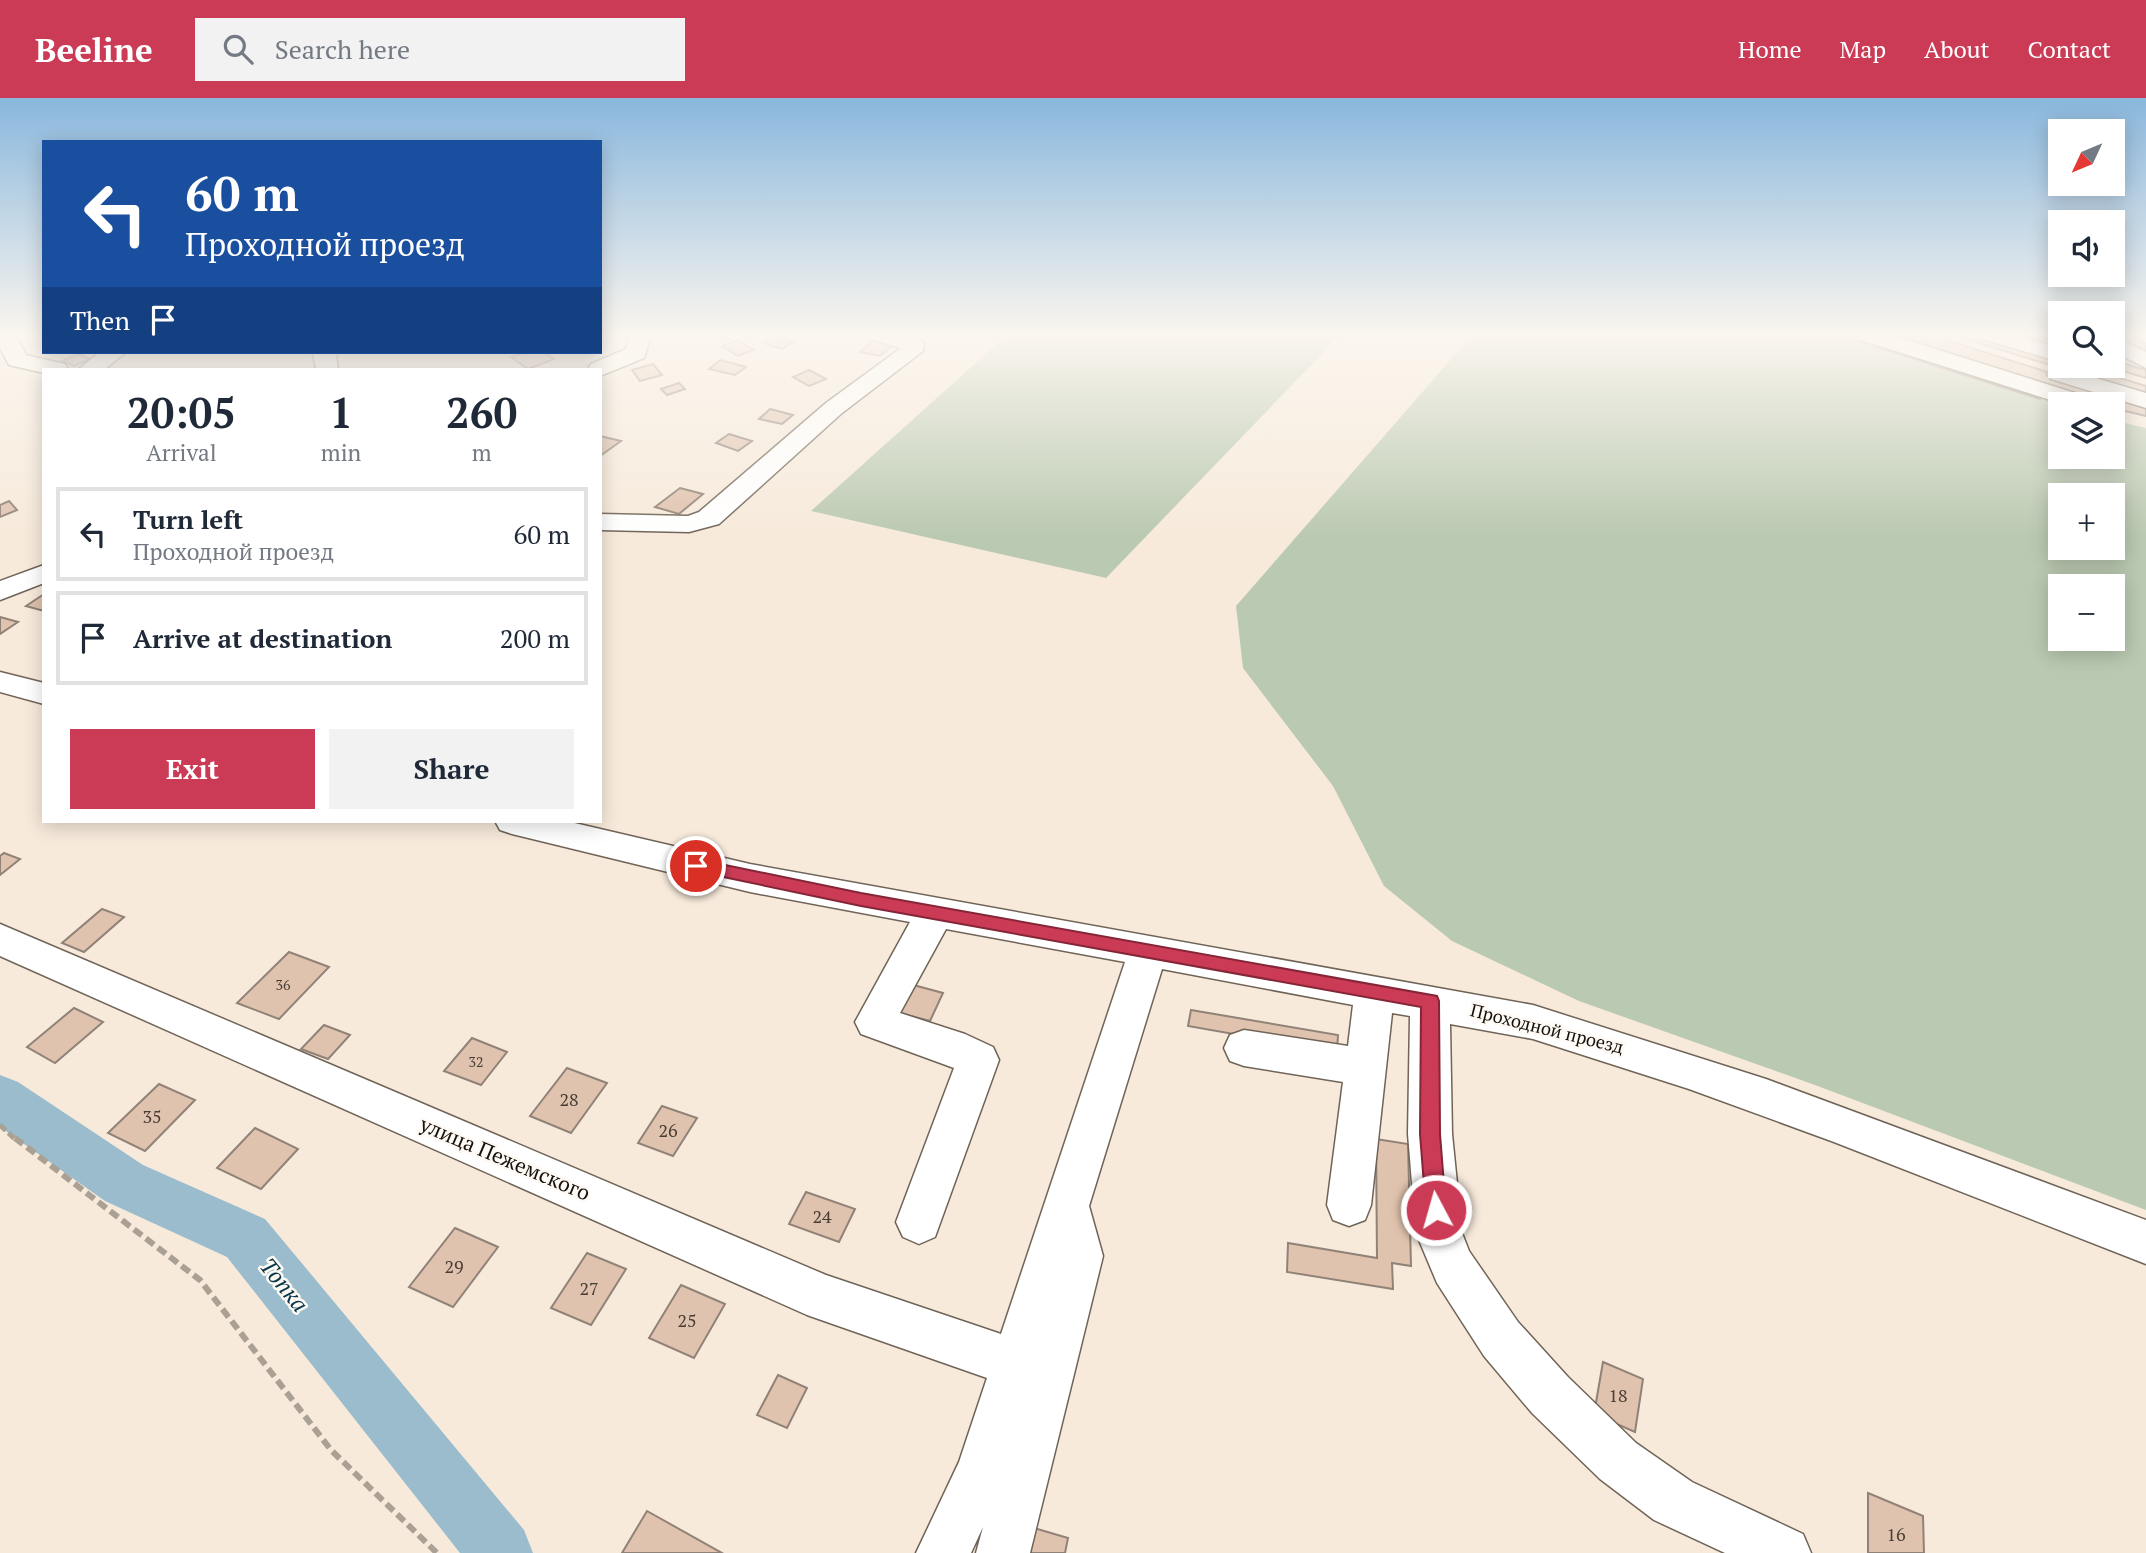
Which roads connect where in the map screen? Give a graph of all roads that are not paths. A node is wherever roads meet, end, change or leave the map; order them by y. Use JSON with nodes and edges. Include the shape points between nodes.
{"nodes":[{"id":1,"x":842,"y":402,"type":"edge"},
{"id":2,"x":2125,"y":416,"type":"edge"},
{"id":3,"x":2146,"y":422,"type":"edge"},
{"id":4,"x":602,"y":522,"type":"edge"},
{"id":5,"x":42,"y":574,"type":"edge"},
{"id":6,"x":0,"y":591,"type":"edge"},
{"id":7,"x":0,"y":682,"type":"edge"},
{"id":8,"x":42,"y":693,"type":"edge"},
{"id":9,"x":520,"y":823,"type":"edge"},
{"id":10,"x":936,"y":913,"type":"junction"},
{"id":11,"x":0,"y":939,"type":"edge"},
{"id":12,"x":1148,"y":951,"type":"junction"},
{"id":13,"x":1375,"y":992,"type":"junction"},
{"id":14,"x":1430,"y":1001,"type":"junction"},
{"id":15,"x":1244,"y":1048,"type":"dead end"},
{"id":16,"x":1366,"y":1067,"type":"junction"},
{"id":17,"x":1349,"y":1205,"type":"dead end"},
{"id":18,"x":1068,"y":1209,"type":"junction"},
{"id":19,"x":919,"y":1222,"type":"dead end"},
{"id":20,"x":2146,"y":1242,"type":"edge"},
{"id":21,"x":1017,"y":1364,"type":"junction"},
{"id":22,"x":943,"y":1553,"type":"edge"},
{"id":23,"x":1003,"y":1553,"type":"edge"},
{"id":24,"x":1784,"y":1553,"type":"edge"}],
"edges":[{"from":1,"to":4,"type":"street","via":[[709,518],[689,524]]},
{"from":2,"to":3,"type":"street"},
{"from":5,"to":6,"type":"street"},
{"from":7,"to":8,"type":"street"},
{"from":9,"to":10,"type":"street","name":"Проходной проезд","via":[[750,878]]},
{"from":10,"to":12,"type":"street","name":"Проходной проезд"},
{"from":10,"to":19,"type":"street","via":[[875,1022],[978,1060]]},
{"from":11,"to":21,"type":"street","name":"улица Пежемского","via":[[824,1298]]},
{"from":12,"to":13,"type":"street","name":"Проходной проезд"},
{"from":12,"to":18,"type":"street"},
{"from":13,"to":14,"type":"street","name":"Проходной проезд"},
{"from":13,"to":16,"type":"street"},
{"from":14,"to":20,"type":"street","name":"Проходной проезд","via":[[1533,1022],[1616,1046],[1826,1119]]},
{"from":14,"to":24,"type":"street","via":[[1434,1187],[1439,1233],[1453,1267],[1501,1339],[1618,1461],[1673,1501]]},
{"from":15,"to":16,"type":"street"},
{"from":16,"to":17,"type":"street"},
{"from":18,"to":21,"type":"street"},
{"from":18,"to":23,"type":"street","via":[[1080,1256]]},
{"from":21,"to":22,"type":"street","via":[[982,1471]]}]}
